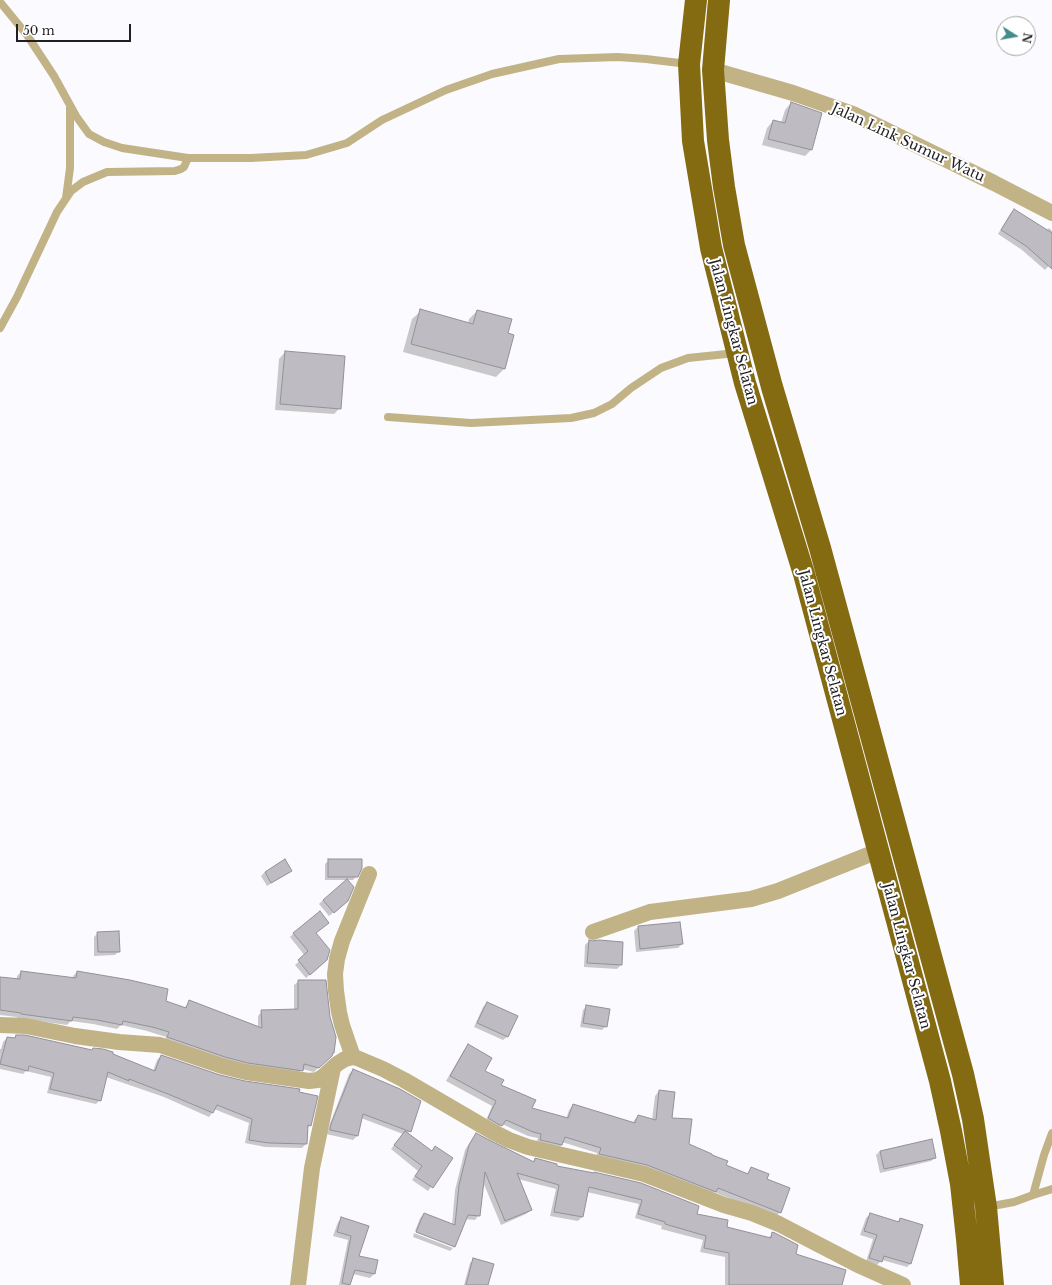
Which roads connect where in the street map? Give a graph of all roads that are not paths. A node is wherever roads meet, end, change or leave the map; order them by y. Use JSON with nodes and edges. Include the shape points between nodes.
{"nodes":[{"id":1,"x":696,"y":0,"type":"edge"},
{"id":2,"x":719,"y":0,"type":"edge"},
{"id":3,"x":0,"y":2,"type":"edge"},
{"id":4,"x":689,"y":64,"type":"junction"},
{"id":5,"x":713,"y":70,"type":"junction"},
{"id":6,"x":70,"y":105,"type":"junction"},
{"id":7,"x":188,"y":158,"type":"junction"},
{"id":8,"x":65,"y":201,"type":"junction"},
{"id":9,"x":727,"y":208,"type":"junction"},
{"id":10,"x":705,"y":212,"type":"junction"},
{"id":11,"x":1052,"y":213,"type":"edge"},
{"id":12,"x":0,"y":328,"type":"edge"},
{"id":13,"x":737,"y":353,"type":"junction"},
{"id":14,"x":388,"y":418,"type":"dead end"},
{"id":15,"x":878,"y":851,"type":"junction"},
{"id":16,"x":369,"y":874,"type":"dead end"},
{"id":17,"x":592,"y":932,"type":"dead end"},
{"id":18,"x":0,"y":1025,"type":"edge"},
{"id":19,"x":353,"y":1057,"type":"junction"},
{"id":20,"x":333,"y":1068,"type":"junction"},
{"id":21,"x":1052,"y":1133,"type":"edge"},
{"id":22,"x":1052,"y":1189,"type":"edge"},
{"id":23,"x":1033,"y":1195,"type":"junction"},
{"id":24,"x":986,"y":1207,"type":"junction"},
{"id":25,"x":298,"y":1285,"type":"edge"},
{"id":26,"x":903,"y":1285,"type":"edge"},
{"id":27,"x":971,"y":1285,"type":"edge"},
{"id":28,"x":993,"y":1285,"type":"edge"}],
"edges":[{"from":1,"to":4,"type":"highway","name":"Jalan Lingkar Selatan"},
{"from":2,"to":5,"type":"highway","name":"Jalan Lingkar Selatan"},
{"from":3,"to":6,"type":"lane","via":[[28,35]]},
{"from":4,"to":7,"type":"lane","via":[[618,57],[558,59],[492,74],[446,90],[382,120],[347,143],[306,155]]},
{"from":4,"to":10,"type":"highway","name":"Jalan Lingkar Selatan","via":[[693,141]]},
{"from":5,"to":9,"type":"highway","name":"Jalan Lingkar Selatan","via":[[718,140]]},
{"from":5,"to":11,"type":"street","name":"Jalan Link Sumur Watu","via":[[793,92],[853,114]]},
{"from":6,"to":7,"type":"lane","via":[[89,134],[104,142],[141,152]]},
{"from":6,"to":8,"type":"lane","via":[[70,168]]},
{"from":7,"to":8,"type":"lane","via":[[184,167],[175,171],[107,172],[83,182]]},
{"from":8,"to":12,"type":"lane"},
{"from":9,"to":10,"type":"highway"},
{"from":9,"to":24,"type":"highway","name":"Jalan Lingkar Selatan","via":[[772,387],[820,548],[963,1074]]},
{"from":10,"to":13,"type":"highway","name":"Jalan Lingkar Selatan","via":[[711,248]]},
{"from":13,"to":14,"type":"lane","via":[[688,358],[660,368],[612,404],[594,413],[571,418],[471,423]]},
{"from":13,"to":15,"type":"highway","name":"Jalan Lingkar Selatan","via":[[804,574]]},
{"from":15,"to":17,"type":"street","via":[[778,891],[751,899],[650,912]]},
{"from":15,"to":27,"type":"highway","name":"Jalan Lingkar Selatan","via":[[951,1131],[961,1184]]},
{"from":16,"to":19,"type":"street","via":[[342,941],[335,974],[339,1012]]},
{"from":18,"to":20,"type":"street","via":[[26,1026],[75,1036],[160,1045],[246,1072],[309,1081],[318,1080]]},
{"from":19,"to":20,"type":"street","via":[[341,1061]]},
{"from":19,"to":26,"type":"street","via":[[404,1080],[509,1140],[528,1147],[644,1174],[752,1213]]},
{"from":20,"to":25,"type":"street","via":[[312,1168]]},
{"from":21,"to":23,"type":"lane"},
{"from":22,"to":23,"type":"lane"},
{"from":23,"to":24,"type":"lane","via":[[1014,1202]]},
{"from":24,"to":28,"type":"highway","name":"Jalan Lingkar Selatan"}]}
